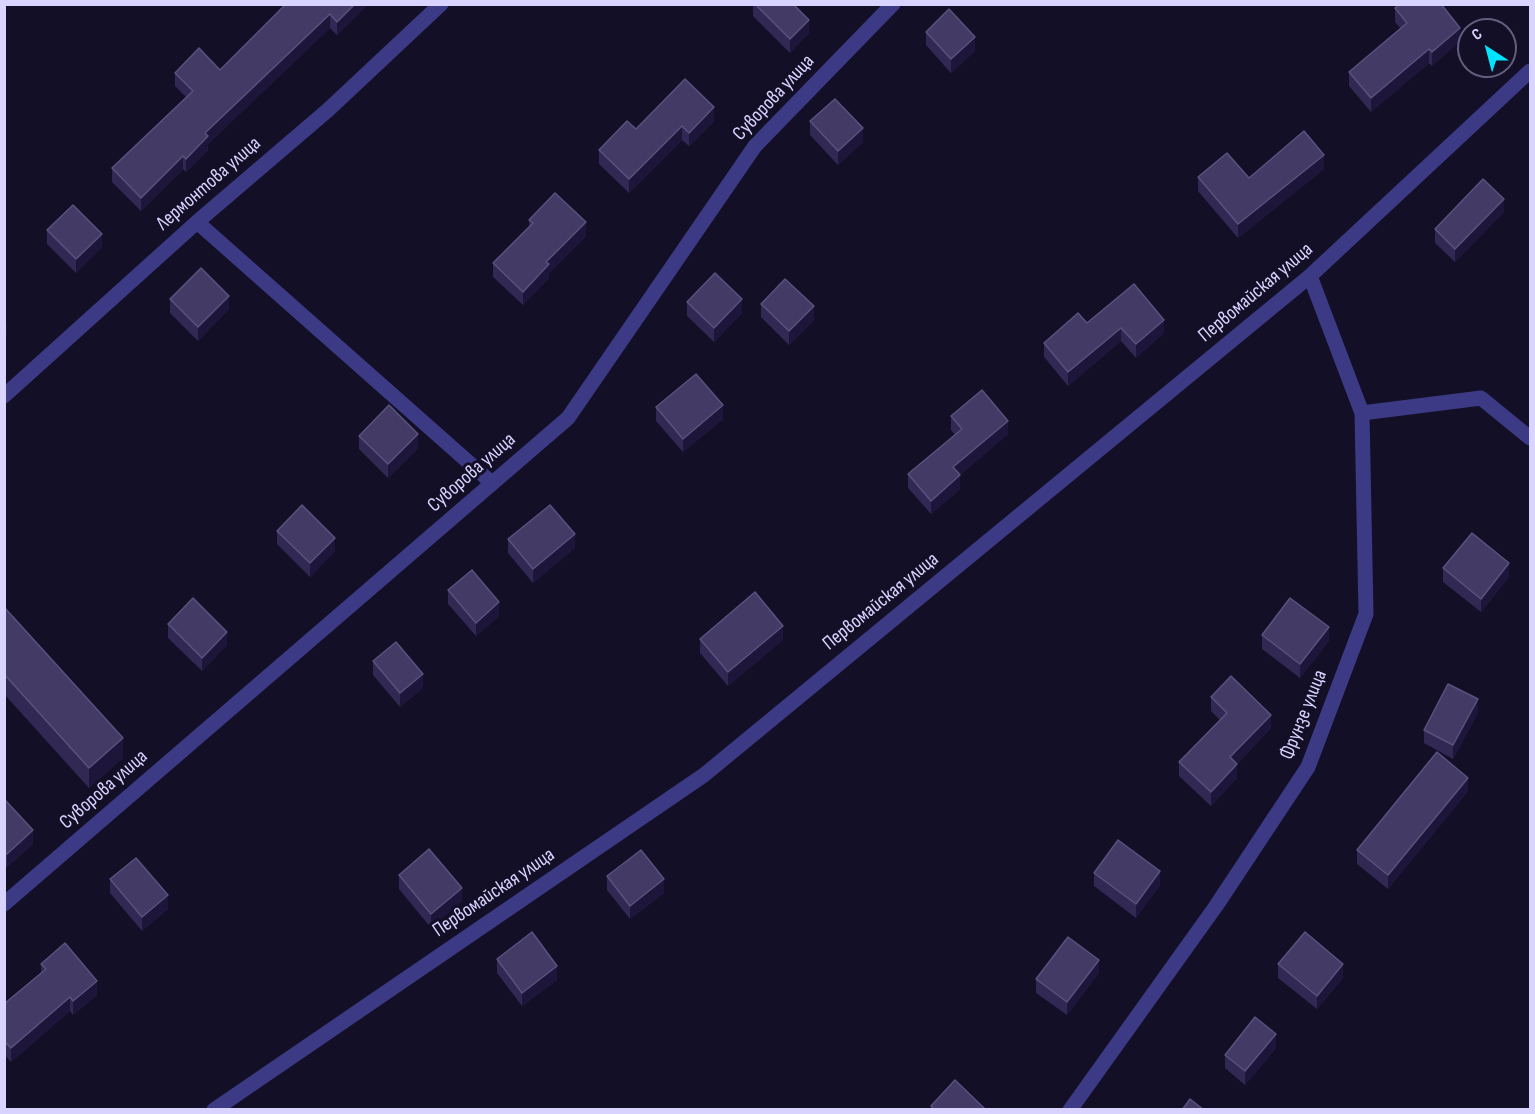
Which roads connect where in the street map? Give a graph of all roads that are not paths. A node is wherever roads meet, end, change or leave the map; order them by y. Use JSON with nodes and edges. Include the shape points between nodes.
{"nodes":[{"id":1,"x":441,"y":4,"type":"edge"},
{"id":2,"x":893,"y":4,"type":"edge"},
{"id":3,"x":1530,"y":71,"type":"edge"},
{"id":4,"x":197,"y":222,"type":"junction"},
{"id":5,"x":1310,"y":276,"type":"junction"},
{"id":6,"x":4,"y":396,"type":"edge"},
{"id":7,"x":1362,"y":413,"type":"junction"},
{"id":8,"x":1530,"y":438,"type":"edge"},
{"id":9,"x":492,"y":483,"type":"junction"},
{"id":10,"x":4,"y":904,"type":"edge"},
{"id":11,"x":214,"y":1110,"type":"edge"},
{"id":12,"x":1070,"y":1110,"type":"edge"}],
"edges":[{"from":1,"to":4,"type":"street","name":"Лермонтова улица","via":[[328,110]]},
{"from":2,"to":9,"type":"street","name":"Суворова улица","via":[[755,146],[568,418]]},
{"from":3,"to":5,"type":"street","name":"Первомайская улица"},
{"from":4,"to":6,"type":"street","name":"Лермонтова улица"},
{"from":4,"to":9,"type":"street"},
{"from":5,"to":7,"type":"street","name":"Фрунзе улица"},
{"from":5,"to":11,"type":"street","name":"Первомайская улица","via":[[704,775]]},
{"from":7,"to":8,"type":"street","via":[[1481,398]]},
{"from":7,"to":12,"type":"street","name":"Фрунзе улица","via":[[1366,614],[1308,767],[1216,906]]},
{"from":9,"to":10,"type":"street","name":"Суворова улица"}]}
